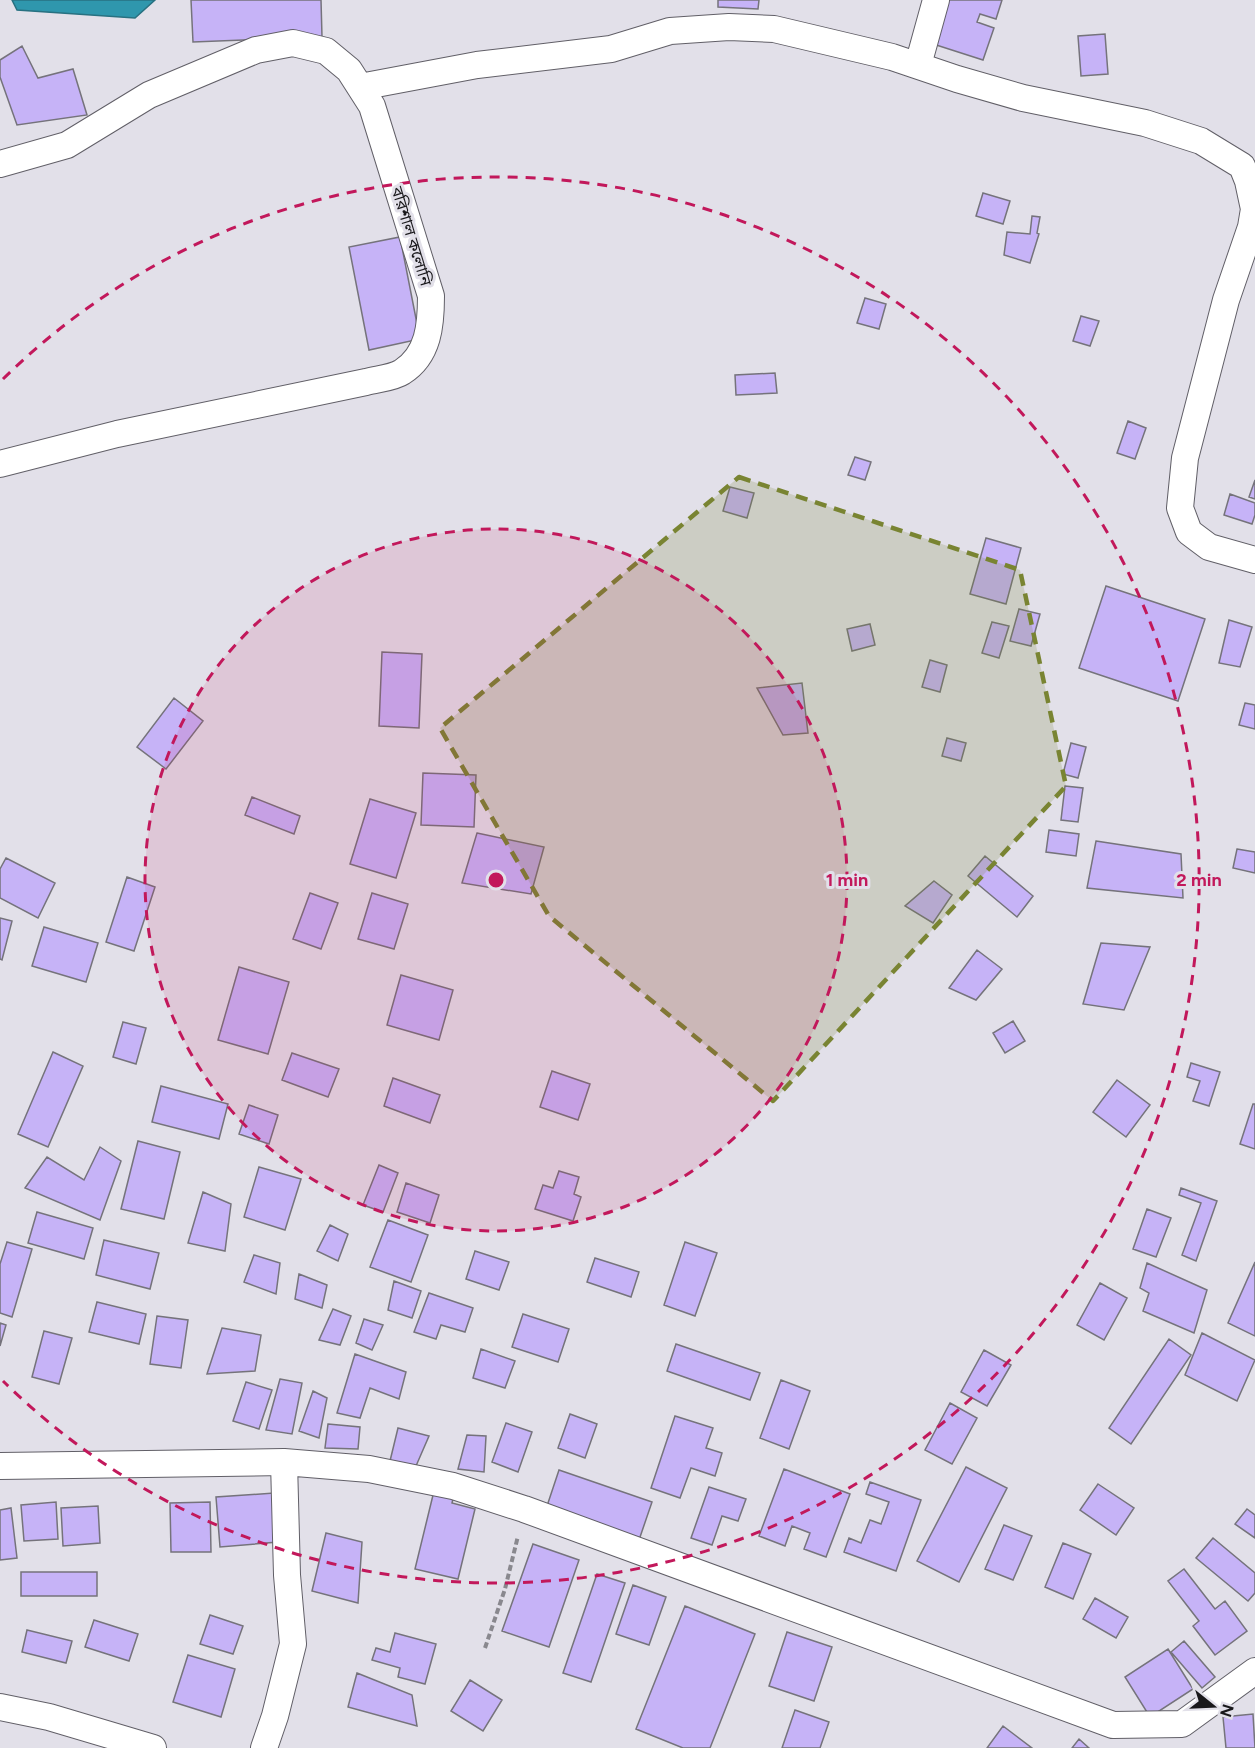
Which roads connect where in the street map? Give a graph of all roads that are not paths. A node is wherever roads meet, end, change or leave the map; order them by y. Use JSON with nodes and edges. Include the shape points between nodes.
{"nodes":[{"id":1,"x":936,"y":0,"type":"edge"},
{"id":2,"x":918,"y":66,"type":"junction"},
{"id":3,"x":360,"y":87,"type":"junction"},
{"id":4,"x":0,"y":164,"type":"edge"},
{"id":5,"x":0,"y":464,"type":"edge"},
{"id":6,"x":1255,"y":560,"type":"edge"},
{"id":7,"x":284,"y":1462,"type":"junction"},
{"id":8,"x":0,"y":1466,"type":"edge"},
{"id":9,"x":1255,"y":1671,"type":"edge"},
{"id":10,"x":0,"y":1707,"type":"edge"},
{"id":11,"x":153,"y":1748,"type":"edge"},
{"id":12,"x":264,"y":1748,"type":"edge"}],
"edges":[{"from":1,"to":2,"type":"street"},
{"from":2,"to":3,"type":"street","via":[[774,29],[729,27],[670,31],[611,49],[477,65]]},
{"from":2,"to":6,"type":"street","via":[[1023,98],[1145,123],[1201,141],[1242,166],[1252,193],[1251,227],[1226,300],[1185,458],[1180,508],[1190,532],[1209,547]]},
{"from":3,"to":4,"type":"street","name":"বরিশাল কলোনি","via":[[349,70],[326,51],[293,44],[256,50],[149,95],[67,144]]},
{"from":3,"to":5,"type":"street","name":"বরিশাল কলোনি","via":[[372,106],[431,296],[431,326],[420,357],[401,373],[366,382],[117,434]]},
{"from":7,"to":8,"type":"street"},
{"from":7,"to":9,"type":"street","via":[[369,1469],[453,1486],[1113,1725],[1182,1725]]},
{"from":7,"to":12,"type":"street","via":[[293,1644]]},
{"from":10,"to":11,"type":"street","via":[[49,1717]]}]}
